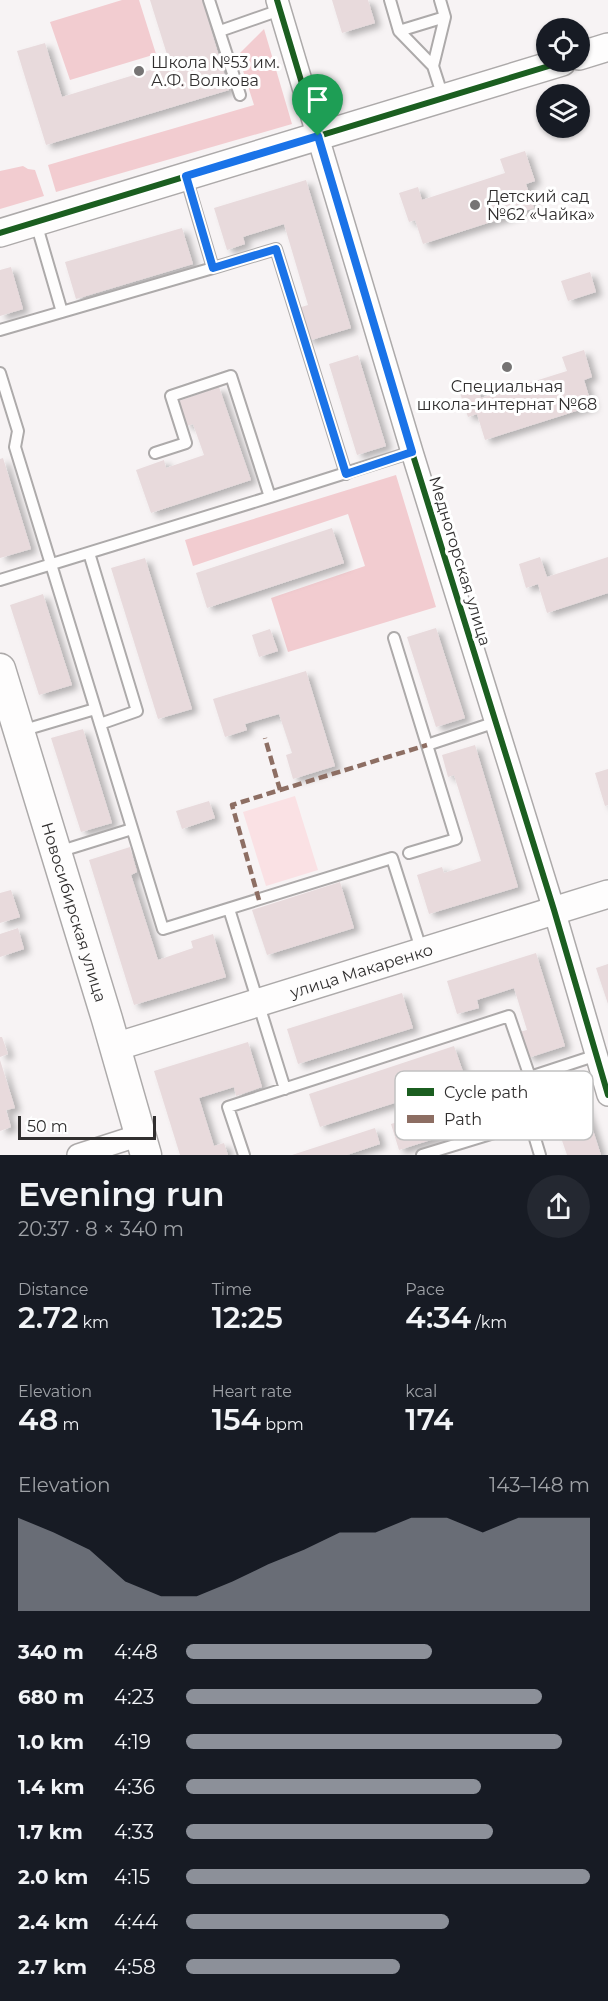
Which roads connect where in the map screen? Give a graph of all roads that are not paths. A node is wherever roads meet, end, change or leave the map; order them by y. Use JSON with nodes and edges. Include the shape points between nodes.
{"nodes":[{"id":1,"x":209,"y":0,"type":"edge"},
{"id":2,"x":390,"y":0,"type":"edge"},
{"id":3,"x":440,"y":0,"type":"edge"},
{"id":4,"x":279,"y":5,"type":"edge"},
{"id":5,"x":445,"y":17,"type":"junction"},
{"id":6,"x":220,"y":31,"type":"junction"},
{"id":7,"x":399,"y":31,"type":"junction"},
{"id":8,"x":608,"y":47,"type":"edge"},
{"id":9,"x":590,"y":53,"type":"edge"},
{"id":10,"x":433,"y":66,"type":"junction"},
{"id":11,"x":536,"y":70,"type":"edge"},
{"id":12,"x":240,"y":95,"type":"dead end"},
{"id":13,"x":443,"y":98,"type":"junction"},
{"id":14,"x":318,"y":136,"type":"junction"},
{"id":15,"x":186,"y":176,"type":"junction"},
{"id":16,"x":36,"y":222,"type":"junction"},
{"id":17,"x":0,"y":233,"type":"edge"},
{"id":18,"x":213,"y":268,"type":"junction"},
{"id":19,"x":62,"y":312,"type":"junction"},
{"id":20,"x":0,"y":330,"type":"edge"},
{"id":21,"x":0,"y":373,"type":"edge"},
{"id":22,"x":412,"y":452,"type":"junction"},
{"id":23,"x":155,"y":453,"type":"dead end"},
{"id":24,"x":346,"y":474,"type":"junction"},
{"id":25,"x":270,"y":497,"type":"junction"},
{"id":26,"x":89,"y":553,"type":"junction"},
{"id":27,"x":51,"y":565,"type":"junction"},
{"id":28,"x":0,"y":580,"type":"edge"},
{"id":29,"x":394,"y":638,"type":"dead end"},
{"id":30,"x":0,"y":669,"type":"edge"},
{"id":31,"x":95,"y":709,"type":"junction"},
{"id":32,"x":496,"y":722,"type":"junction"},
{"id":33,"x":100,"y":724,"type":"junction"},
{"id":34,"x":19,"y":732,"type":"junction"},
{"id":35,"x":427,"y":745,"type":"junction"},
{"id":36,"x":132,"y":829,"type":"junction"},
{"id":37,"x":56,"y":852,"type":"junction"},
{"id":38,"x":409,"y":853,"type":"dead end"},
{"id":39,"x":608,"y":894,"type":"edge"},
{"id":40,"x":229,"y":909,"type":"junction"},
{"id":41,"x":554,"y":910,"type":"junction"},
{"id":42,"x":422,"y":952,"type":"junction"},
{"id":43,"x":258,"y":1004,"type":"junction"},
{"id":44,"x":115,"y":1047,"type":"junction"},
{"id":45,"x":597,"y":1055,"type":"junction"},
{"id":46,"x":528,"y":1071,"type":"edge"},
{"id":47,"x":548,"y":1071,"type":"edge"},
{"id":48,"x":285,"y":1089,"type":"junction"},
{"id":49,"x":608,"y":1095,"type":"edge"},
{"id":50,"x":471,"y":1140,"type":"edge"},
{"id":51,"x":535,"y":1140,"type":"edge"},
{"id":52,"x":143,"y":1145,"type":"edge"},
{"id":53,"x":78,"y":1155,"type":"edge"},
{"id":54,"x":244,"y":1155,"type":"edge"},
{"id":55,"x":422,"y":1155,"type":"edge"},
{"id":56,"x":540,"y":1155,"type":"edge"}],
"edges":[{"from":1,"to":6,"type":"lane"},
{"from":2,"to":7,"type":"lane"},
{"from":3,"to":5,"type":"lane"},
{"from":4,"to":6,"type":"lane"},
{"from":4,"to":14,"type":"street","name":"Медногорская улица"},
{"from":5,"to":7,"type":"lane"},
{"from":5,"to":10,"type":"lane"},
{"from":6,"to":12,"type":"lane"},
{"from":7,"to":10,"type":"lane"},
{"from":8,"to":9,"type":"street"},
{"from":10,"to":13,"type":"lane"},
{"from":11,"to":13,"type":"street"},
{"from":13,"to":14,"type":"street"},
{"from":14,"to":15,"type":"street"},
{"from":14,"to":22,"type":"street","name":"Медногорская улица"},
{"from":15,"to":16,"type":"street"},
{"from":15,"to":18,"type":"lane"},
{"from":16,"to":17,"type":"street"},
{"from":16,"to":19,"type":"lane"},
{"from":18,"to":19,"type":"lane"},
{"from":18,"to":24,"type":"lane","via":[[276,249]]},
{"from":19,"to":20,"type":"lane"},
{"from":21,"to":27,"type":"lane","via":[[18,431],[15,447]]},
{"from":22,"to":24,"type":"lane"},
{"from":22,"to":32,"type":"street","name":"Медногорская улица"},
{"from":23,"to":25,"type":"lane","via":[[186,442],[171,396],[231,376]]},
{"from":24,"to":25,"type":"lane"},
{"from":25,"to":26,"type":"lane"},
{"from":26,"to":27,"type":"lane"},
{"from":26,"to":33,"type":"lane","via":[[137,711]]},
{"from":27,"to":28,"type":"lane"},
{"from":27,"to":31,"type":"lane"},
{"from":29,"to":35,"type":"lane"},
{"from":30,"to":34,"type":"main road","name":"Новосибирская улица"},
{"from":31,"to":33,"type":"lane"},
{"from":31,"to":34,"type":"lane"},
{"from":32,"to":35,"type":"lane"},
{"from":32,"to":41,"type":"street","name":"Медногорская улица"},
{"from":33,"to":36,"type":"lane"},
{"from":34,"to":37,"type":"main road","name":"Новосибирская улица"},
{"from":35,"to":38,"type":"lane","via":[[456,839]]},
{"from":36,"to":37,"type":"lane"},
{"from":36,"to":40,"type":"lane","via":[[163,929]]},
{"from":37,"to":44,"type":"main road","name":"Новосибирская улица"},
{"from":39,"to":41,"type":"street","name":"улица Макаренко"},
{"from":40,"to":42,"type":"lane","via":[[392,858]]},
{"from":40,"to":43,"type":"lane"},
{"from":41,"to":42,"type":"street","name":"улица Макаренко"},
{"from":41,"to":45,"type":"street","name":"Медногорская улица"},
{"from":42,"to":43,"type":"street","name":"улица Макаренко"},
{"from":43,"to":44,"type":"street","name":"улица Макаренко"},
{"from":43,"to":48,"type":"lane"},
{"from":44,"to":52,"type":"main road","name":"Новосибирская улица"},
{"from":45,"to":47,"type":"lane"},
{"from":45,"to":49,"type":"street","name":"Медногорская улица"},
{"from":46,"to":48,"type":"lane","via":[[509,1016]]},
{"from":48,"to":54,"type":"lane","via":[[228,1107]]},
{"from":50,"to":55,"type":"lane"},
{"from":51,"to":56,"type":"lane"},
{"from":52,"to":53,"type":"street"}]}
